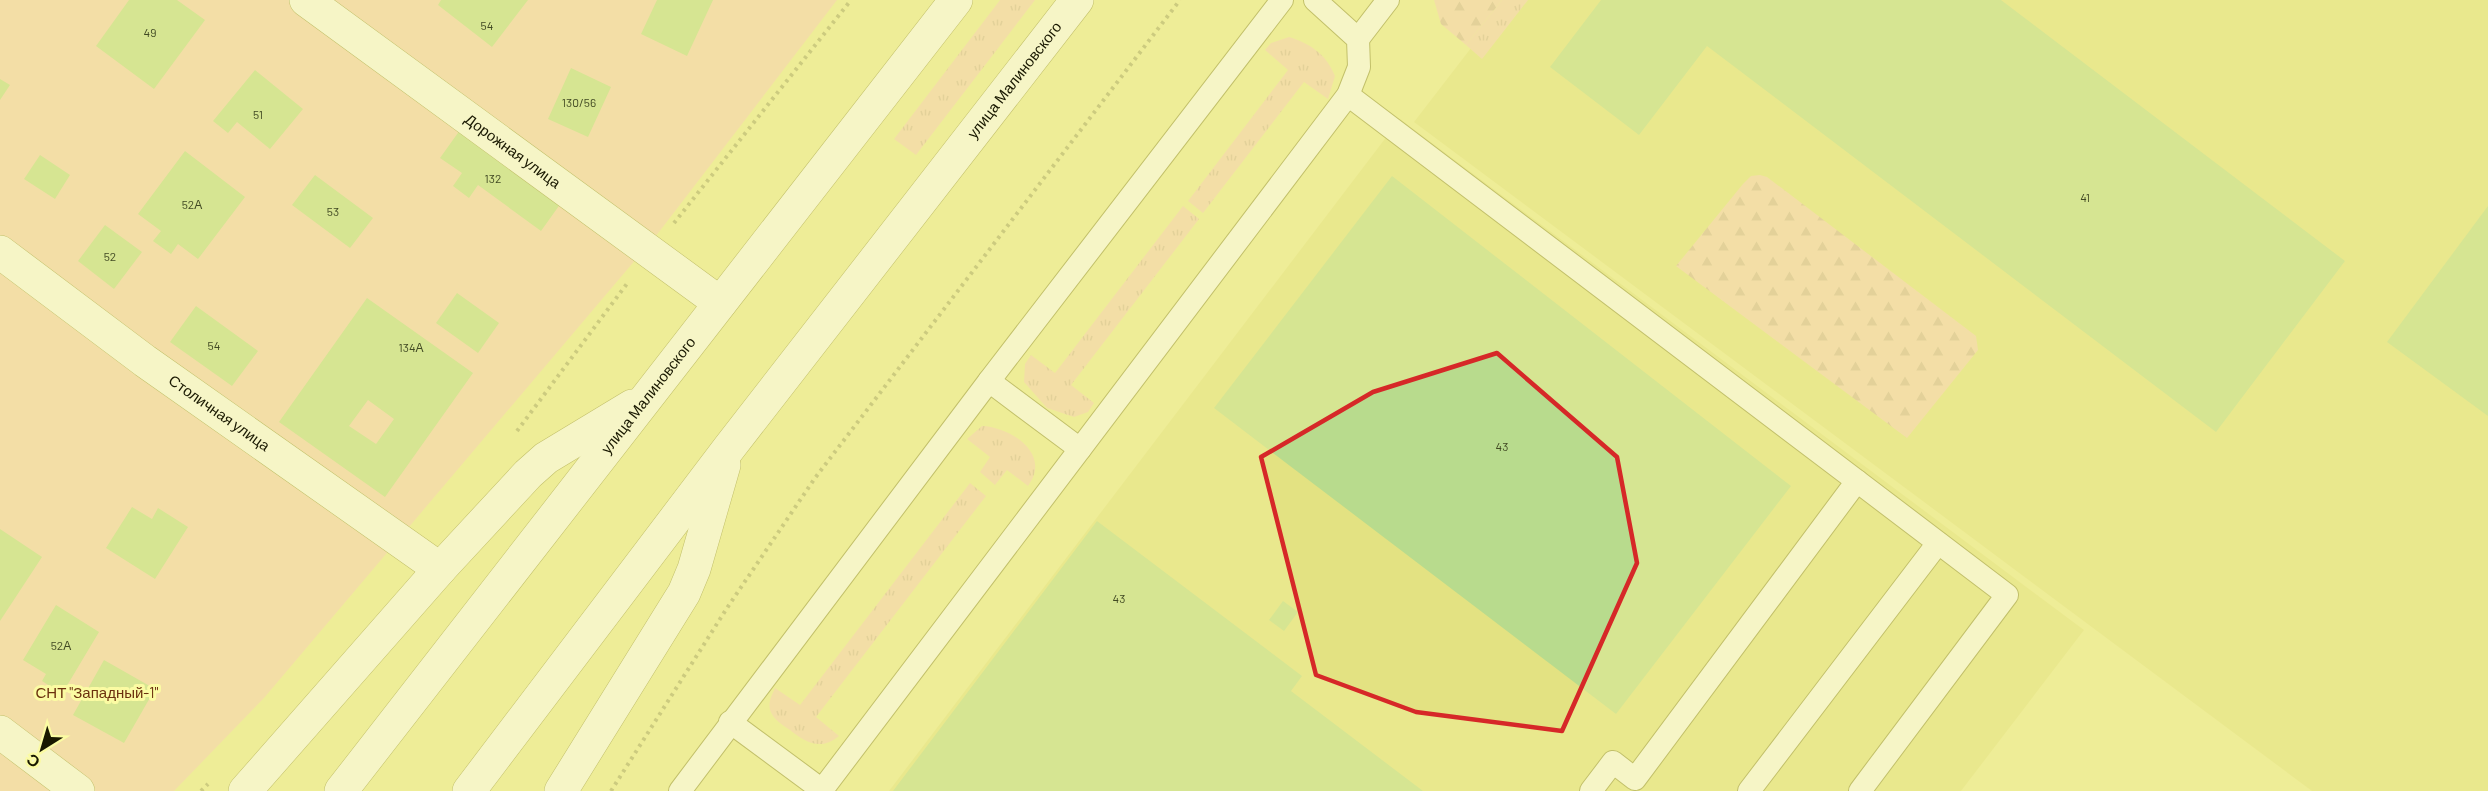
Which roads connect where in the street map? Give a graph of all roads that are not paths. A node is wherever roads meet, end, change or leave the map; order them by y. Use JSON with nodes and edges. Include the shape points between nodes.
{"nodes":[{"id":1,"x":306,"y":0,"type":"edge"},
{"id":2,"x":1077,"y":0,"type":"edge"},
{"id":3,"x":1282,"y":0,"type":"edge"},
{"id":4,"x":1315,"y":0,"type":"edge"},
{"id":5,"x":1388,"y":0,"type":"edge"},
{"id":6,"x":954,"y":1,"type":"edge"},
{"id":7,"x":1358,"y":39,"type":"junction"},
{"id":8,"x":1348,"y":95,"type":"junction"},
{"id":9,"x":0,"y":252,"type":"edge"},
{"id":10,"x":720,"y":303,"type":"junction"},
{"id":11,"x":990,"y":381,"type":"junction"},
{"id":12,"x":652,"y":394,"type":"junction"},
{"id":13,"x":729,"y":448,"type":"junction"},
{"id":14,"x":1080,"y":449,"type":"junction"},
{"id":15,"x":1857,"y":481,"type":"junction"},
{"id":16,"x":1938,"y":543,"type":"junction"},
{"id":17,"x":440,"y":569,"type":"junction"},
{"id":18,"x":730,"y":722,"type":"junction"},
{"id":19,"x":0,"y":732,"type":"edge"},
{"id":20,"x":1643,"y":785,"type":"edge"},
{"id":21,"x":78,"y":791,"type":"edge"},
{"id":22,"x":245,"y":791,"type":"edge"},
{"id":23,"x":342,"y":791,"type":"edge"},
{"id":24,"x":469,"y":791,"type":"edge"},
{"id":25,"x":561,"y":791,"type":"edge"},
{"id":26,"x":680,"y":791,"type":"edge"},
{"id":27,"x":822,"y":791,"type":"edge"},
{"id":28,"x":1591,"y":791,"type":"edge"},
{"id":29,"x":1749,"y":791,"type":"edge"},
{"id":30,"x":1860,"y":791,"type":"edge"}],
"edges":[{"from":1,"to":10,"type":"main road","name":"Дорожная улица"},
{"from":2,"to":13,"type":"main road","name":"улица Малиновского"},
{"from":3,"to":11,"type":"lane"},
{"from":4,"to":7,"type":"lane"},
{"from":5,"to":7,"type":"lane"},
{"from":6,"to":10,"type":"main road","name":"улица Малиновского"},
{"from":7,"to":8,"type":"lane","via":[[1359,67]]},
{"from":8,"to":14,"type":"lane"},
{"from":8,"to":15,"type":"lane"},
{"from":9,"to":17,"type":"main road","name":"Столичная улица","via":[[144,361]]},
{"from":10,"to":12,"type":"main road","name":"улица Малиновского"},
{"from":11,"to":14,"type":"lane"},
{"from":11,"to":18,"type":"lane"},
{"from":12,"to":17,"type":"main road","via":[[546,458]]},
{"from":12,"to":23,"type":"main road","name":"улица Малиновского"},
{"from":13,"to":24,"type":"main road","name":"улица Малиновского"},
{"from":13,"to":25,"type":"main road","via":[[684,593]]},
{"from":14,"to":27,"type":"lane"},
{"from":15,"to":16,"type":"lane"},
{"from":15,"to":20,"type":"lane"},
{"from":16,"to":29,"type":"lane"},
{"from":16,"to":30,"type":"lane","via":[[2007,595]]},
{"from":17,"to":22,"type":"main road"},
{"from":18,"to":26,"type":"lane"},
{"from":18,"to":27,"type":"lane"},
{"from":19,"to":21,"type":"main road"},
{"from":20,"to":28,"type":"lane","via":[[1613,762]]}]}
